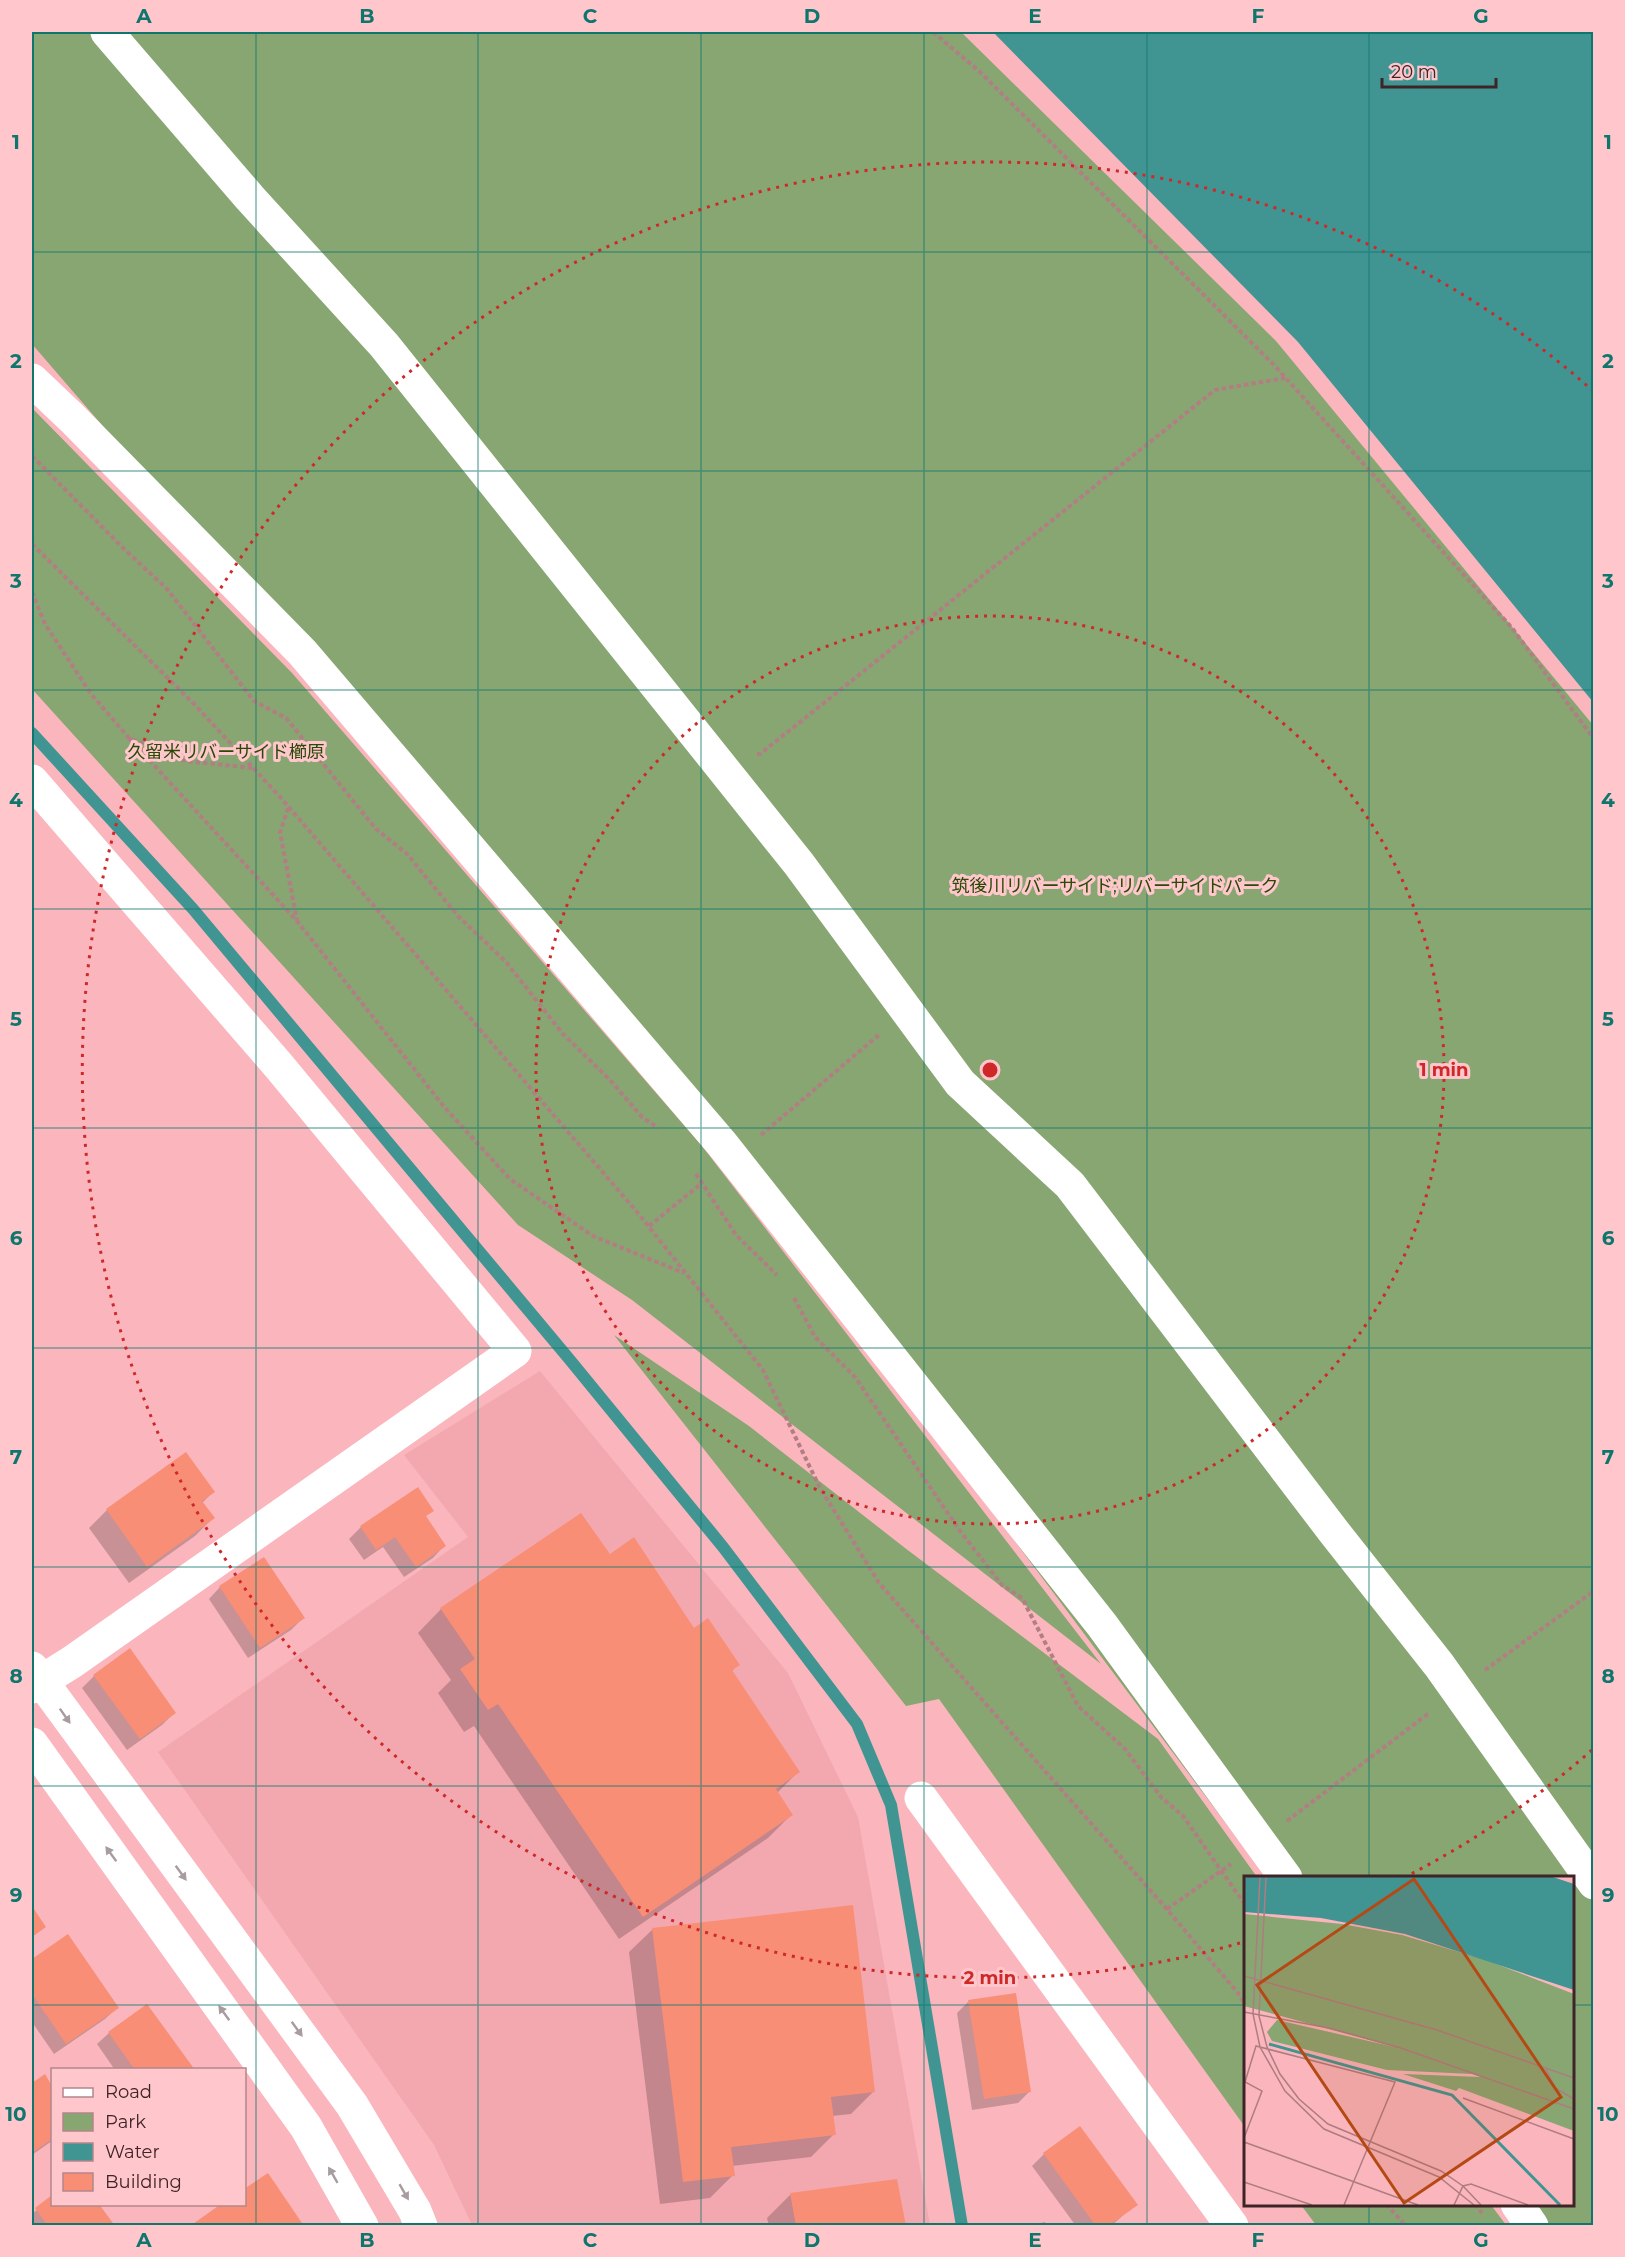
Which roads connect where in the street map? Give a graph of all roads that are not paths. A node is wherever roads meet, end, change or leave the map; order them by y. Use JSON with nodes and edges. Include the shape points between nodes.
{"nodes":[{"id":1,"x":107,"y":32,"type":"edge"},
{"id":2,"x":32,"y":380,"type":"edge"},
{"id":3,"x":32,"y":781,"type":"edge"},
{"id":4,"x":35,"y":1679,"type":"edge"},
{"id":5,"x":32,"y":1744,"type":"edge"},
{"id":6,"x":921,"y":1798,"type":"dead end"},
{"id":7,"x":1285,"y":1876,"type":"edge"},
{"id":8,"x":1593,"y":1883,"type":"edge"},
{"id":9,"x":1518,"y":2206,"type":"edge"},
{"id":10,"x":362,"y":2226,"type":"edge"},
{"id":11,"x":421,"y":2226,"type":"edge"},
{"id":12,"x":1232,"y":2226,"type":"edge"},
{"id":13,"x":1532,"y":2226,"type":"edge"}],
"edges":[{"from":1,"to":8,"type":"street","via":[[384,345],[799,864],[960,1083],[1070,1185],[1457,1691]]},
{"from":2,"to":7,"type":"street","via":[[302,652],[733,1158],[1102,1625]]},
{"from":3,"to":4,"type":"street","via":[[278,1065],[515,1351],[72,1662]]},
{"from":4,"to":11,"type":"street","one_way":true,"via":[[352,2105]]},
{"from":10,"to":5,"type":"street","one_way":true,"via":[[306,2127]]},
{"from":6,"to":12,"type":"street"},
{"from":9,"to":13,"type":"street"}]}
